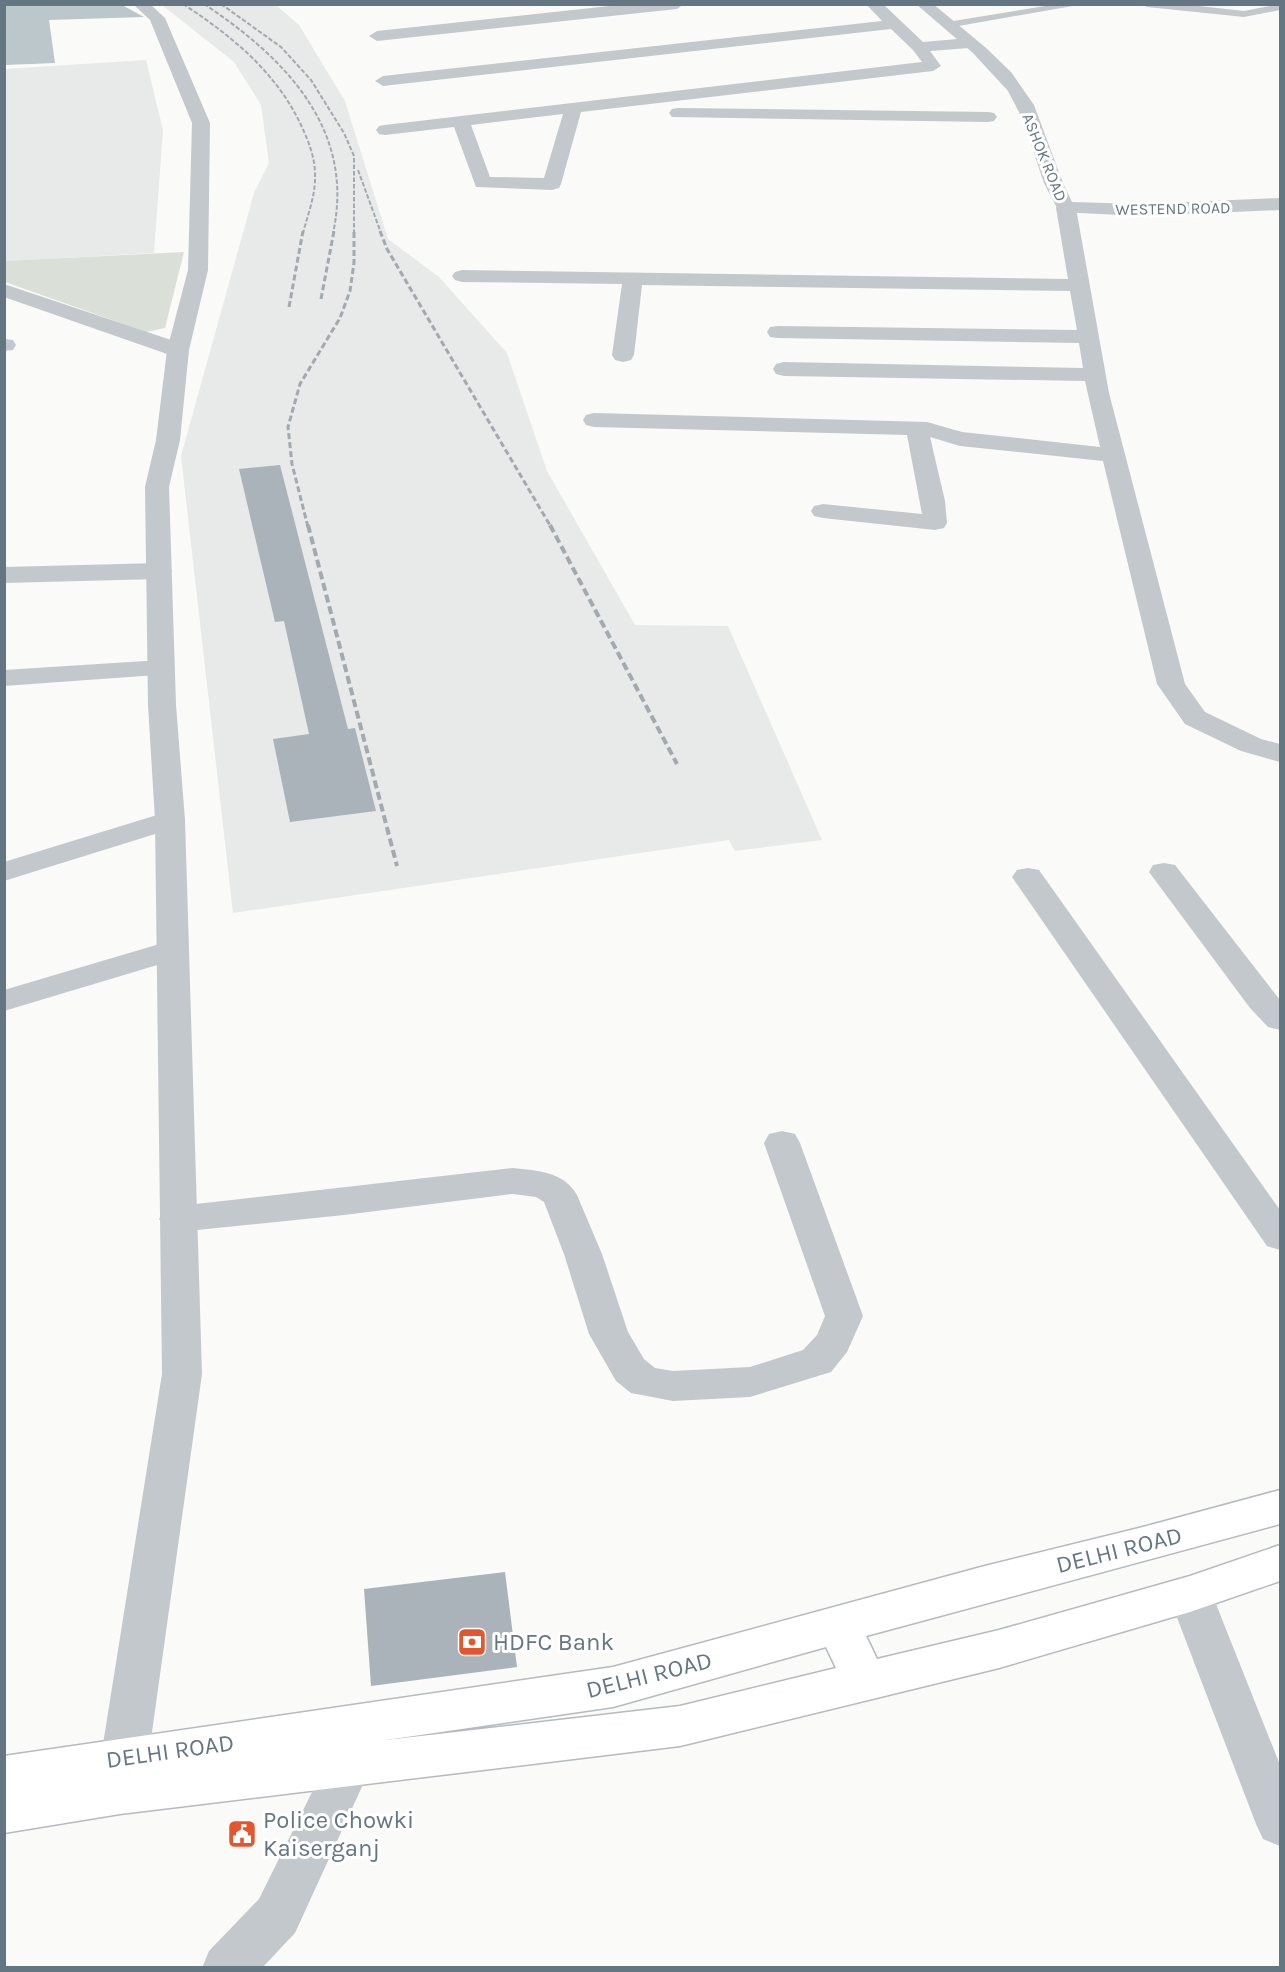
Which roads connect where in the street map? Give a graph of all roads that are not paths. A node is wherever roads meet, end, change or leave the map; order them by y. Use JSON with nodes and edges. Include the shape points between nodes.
{"nodes":[{"id":1,"x":140,"y":4,"type":"edge"},
{"id":2,"x":677,"y":4,"type":"edge"},
{"id":3,"x":873,"y":4,"type":"edge"},
{"id":4,"x":923,"y":4,"type":"edge"},
{"id":5,"x":1079,"y":4,"type":"edge"},
{"id":6,"x":1148,"y":4,"type":"edge"},
{"id":7,"x":1281,"y":7,"type":"edge"},
{"id":8,"x":894,"y":24,"type":"junction"},
{"id":9,"x":947,"y":25,"type":"junction"},
{"id":10,"x":377,"y":36,"type":"dead end"},
{"id":11,"x":969,"y":43,"type":"junction"},
{"id":12,"x":919,"y":47,"type":"junction"},
{"id":13,"x":887,"y":71,"type":"junction"},
{"id":14,"x":383,"y":81,"type":"dead end"},
{"id":15,"x":571,"y":116,"type":"junction"},
{"id":16,"x":922,"y":116,"type":"junction"},
{"id":17,"x":988,"y":117,"type":"dead end"},
{"id":18,"x":461,"y":121,"type":"junction"},
{"id":19,"x":384,"y":130,"type":"dead end"},
{"id":20,"x":1281,"y":204,"type":"edge"},
{"id":21,"x":1066,"y":208,"type":"junction"},
{"id":22,"x":462,"y":276,"type":"dead end"},
{"id":23,"x":633,"y":279,"type":"junction"},
{"id":24,"x":1080,"y":285,"type":"junction"},
{"id":25,"x":4,"y":290,"type":"edge"},
{"id":26,"x":778,"y":332,"type":"dead end"},
{"id":27,"x":1089,"y":338,"type":"junction"},
{"id":28,"x":178,"y":350,"type":"junction"},
{"id":29,"x":622,"y":355,"type":"dead end"},
{"id":30,"x":784,"y":369,"type":"dead end"},
{"id":31,"x":1095,"y":375,"type":"junction"},
{"id":32,"x":594,"y":420,"type":"dead end"},
{"id":33,"x":917,"y":429,"type":"junction"},
{"id":34,"x":1113,"y":454,"type":"junction"},
{"id":35,"x":823,"y":511,"type":"dead end"},
{"id":36,"x":159,"y":571,"type":"junction"},
{"id":37,"x":4,"y":575,"type":"edge"},
{"id":38,"x":161,"y":668,"type":"junction"},
{"id":39,"x":4,"y":678,"type":"edge"},
{"id":40,"x":1281,"y":753,"type":"edge"},
{"id":41,"x":170,"y":820,"type":"junction"},
{"id":42,"x":4,"y":872,"type":"edge"},
{"id":43,"x":1164,"y":872,"type":"dead end"},
{"id":44,"x":1028,"y":877,"type":"dead end"},
{"id":45,"x":173,"y":950,"type":"junction"},
{"id":46,"x":4,"y":1001,"type":"edge"},
{"id":47,"x":1281,"y":1019,"type":"edge"},
{"id":48,"x":782,"y":1143,"type":"dead end"},
{"id":49,"x":178,"y":1219,"type":"junction"},
{"id":50,"x":1281,"y":1237,"type":"edge"},
{"id":51,"x":1281,"y":1507,"type":"edge"},
{"id":52,"x":1281,"y":1563,"type":"edge"},
{"id":53,"x":1190,"y":1594,"type":"junction"},
{"id":54,"x":838,"y":1625,"type":"junction"},
{"id":55,"x":865,"y":1681,"type":"junction"},
{"id":56,"x":350,"y":1746,"type":"junction"},
{"id":57,"x":122,"y":1775,"type":"junction"},
{"id":58,"x":4,"y":1777,"type":"edge"},
{"id":59,"x":4,"y":1811,"type":"edge"},
{"id":60,"x":1281,"y":1824,"type":"edge"},
{"id":61,"x":226,"y":1968,"type":"edge"}],
"edges":[{"from":1,"to":28,"type":"street","via":[[157,18],[201,123],[198,270]]},
{"from":2,"to":10,"type":"street"},
{"from":3,"to":8,"type":"street"},
{"from":4,"to":9,"type":"street","name":"ASHOK ROAD"},
{"from":5,"to":9,"type":"lane"},
{"from":6,"to":7,"type":"lane","via":[[1244,14]]},
{"from":8,"to":12,"type":"street"},
{"from":8,"to":14,"type":"street"},
{"from":9,"to":11,"type":"street","name":"ASHOK ROAD"},
{"from":11,"to":12,"type":"street"},
{"from":11,"to":21,"type":"street","name":"ASHOK ROAD","via":[[998,68],[1024,104],[1056,192]]},
{"from":12,"to":13,"type":"street","via":[[933,66]]},
{"from":13,"to":15,"type":"street"},
{"from":13,"to":16,"type":"street"},
{"from":15,"to":16,"type":"street","via":[[673,113]]},
{"from":15,"to":18,"type":"street"},
{"from":15,"to":18,"type":"street","via":[[552,184],[483,183]]},
{"from":16,"to":17,"type":"street"},
{"from":18,"to":19,"type":"street"},
{"from":20,"to":21,"type":"street","name":"WESTEND ROAD","via":[[1142,210]]},
{"from":21,"to":24,"type":"street","name":"ASHOK ROAD"},
{"from":22,"to":23,"type":"street"},
{"from":23,"to":24,"type":"street"},
{"from":23,"to":29,"type":"street"},
{"from":24,"to":27,"type":"street","name":"ASHOK ROAD"},
{"from":25,"to":28,"type":"street"},
{"from":26,"to":27,"type":"street"},
{"from":27,"to":31,"type":"street","name":"ASHOK ROAD"},
{"from":28,"to":36,"type":"street","via":[[168,440],[157,487]]},
{"from":30,"to":31,"type":"street"},
{"from":31,"to":34,"type":"street","name":"ASHOK ROAD"},
{"from":32,"to":33,"type":"street"},
{"from":33,"to":34,"type":"street","via":[[971,440]]},
{"from":33,"to":35,"type":"street","via":[[935,523]]},
{"from":34,"to":40,"type":"street","name":"ASHOK ROAD","via":[[1171,684],[1194,718]]},
{"from":36,"to":37,"type":"street"},
{"from":36,"to":38,"type":"street"},
{"from":38,"to":39,"type":"street"},
{"from":38,"to":41,"type":"street"},
{"from":41,"to":42,"type":"street"},
{"from":41,"to":45,"type":"street"},
{"from":43,"to":47,"type":"street","via":[[1262,1001]]},
{"from":44,"to":50,"type":"street"},
{"from":45,"to":46,"type":"street"},
{"from":45,"to":49,"type":"street"},
{"from":48,"to":49,"type":"street","via":[[844,1316],[833,1342],[817,1361],[750,1382],[672,1386],[645,1382],[630,1370],[609,1334],[559,1195],[545,1185],[513,1181]]},
{"from":49,"to":57,"type":"street","via":[[182,1374]]},
{"from":51,"to":54,"type":"main road","name":"DELHI ROAD"},
{"from":52,"to":53,"type":"main road","name":"DELHI ROAD"},
{"from":53,"to":55,"type":"main road","name":"DELHI ROAD","via":[[999,1649]]},
{"from":53,"to":60,"type":"street"},
{"from":54,"to":55,"type":"main road"},
{"from":54,"to":56,"type":"main road","name":"DELHI ROAD","via":[[613,1687]]},
{"from":55,"to":56,"type":"main road","name":"DELHI ROAD","via":[[680,1726]]},
{"from":56,"to":57,"type":"main road","name":"DELHI ROAD"},
{"from":56,"to":61,"type":"street","via":[[277,1916]]},
{"from":57,"to":58,"type":"main road","name":"DELHI ROAD"},
{"from":57,"to":59,"type":"main road","name":"DELHI ROAD"}]}
